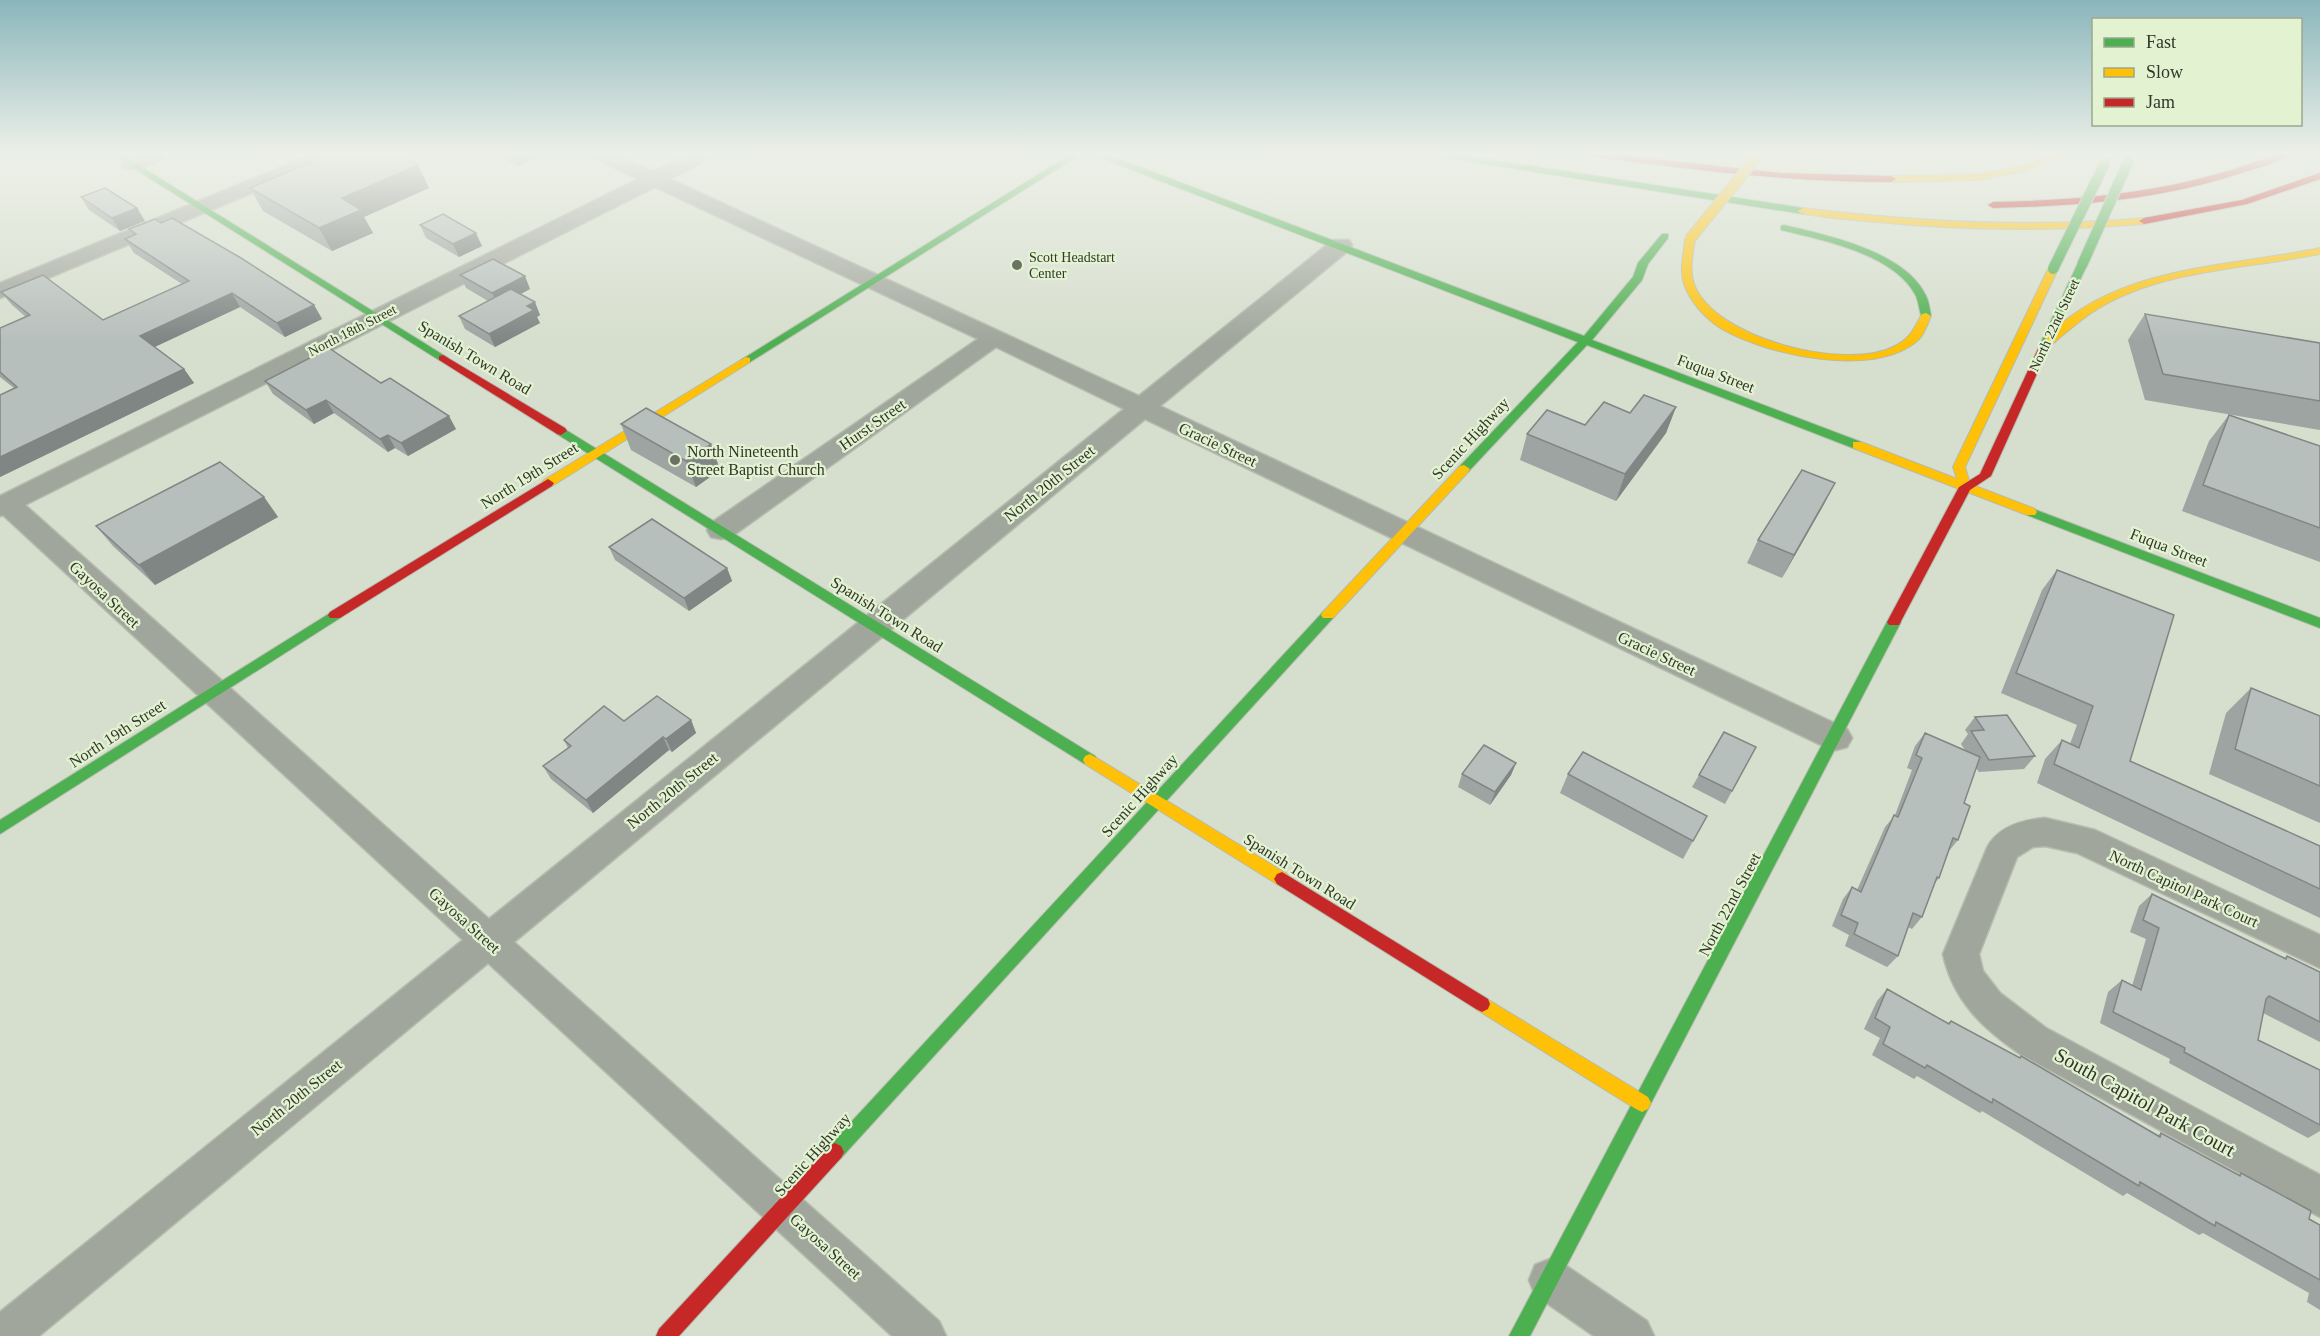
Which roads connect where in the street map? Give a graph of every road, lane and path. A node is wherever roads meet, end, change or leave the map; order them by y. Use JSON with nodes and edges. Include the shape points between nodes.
{"nodes":[{"id":1,"x":180,"y":216,"type":"edge"},
{"id":2,"x":217,"y":216,"type":"edge"},
{"id":3,"x":580,"y":216,"type":"edge"},
{"id":4,"x":733,"y":216,"type":"edge"},
{"id":5,"x":977,"y":216,"type":"edge"},
{"id":6,"x":1265,"y":216,"type":"edge"},
{"id":7,"x":1708,"y":216,"type":"edge"},
{"id":8,"x":1720,"y":216,"type":"edge"},
{"id":9,"x":1836,"y":216,"type":"edge"},
{"id":10,"x":2079,"y":216,"type":"edge"},
{"id":11,"x":2104,"y":216,"type":"edge"},
{"id":12,"x":2174,"y":216,"type":"edge"},
{"id":13,"x":1729,"y":218,"type":"dead end"},
{"id":14,"x":1775,"y":226,"type":"dead end"},
{"id":15,"x":1669,"y":232,"type":"dead end"},
{"id":16,"x":1690,"y":239,"type":"junction"},
{"id":17,"x":1341,"y":245,"type":"junction"},
{"id":18,"x":2320,"y":251,"type":"edge"},
{"id":19,"x":1675,"y":253,"type":"dead end"},
{"id":20,"x":1660,"y":268,"type":"dead end"},
{"id":21,"x":1638,"y":278,"type":"junction"},
{"id":22,"x":874,"y":280,"type":"junction"},
{"id":23,"x":0,"y":291,"type":"edge"},
{"id":24,"x":378,"y":318,"type":"junction"},
{"id":25,"x":994,"y":338,"type":"junction"},
{"id":26,"x":1587,"y":339,"type":"junction"},
{"id":27,"x":2045,"y":345,"type":"junction"},
{"id":28,"x":1141,"y":408,"type":"junction"},
{"id":29,"x":598,"y":451,"type":"junction"},
{"id":30,"x":1965,"y":487,"type":"junction"},
{"id":31,"x":4,"y":506,"type":"edge"},
{"id":32,"x":721,"y":530,"type":"junction"},
{"id":33,"x":1404,"y":532,"type":"junction"},
{"id":34,"x":2320,"y":623,"type":"edge"},
{"id":35,"x":874,"y":625,"type":"junction"},
{"id":36,"x":211,"y":692,"type":"junction"},
{"id":37,"x":1836,"y":738,"type":"junction"},
{"id":38,"x":1156,"y":801,"type":"junction"},
{"id":39,"x":0,"y":828,"type":"edge"},
{"id":40,"x":2045,"y":832,"type":"joint"},
{"id":41,"x":488,"y":940,"type":"junction"},
{"id":42,"x":2320,"y":952,"type":"edge"},
{"id":43,"x":1642,"y":1103,"type":"junction"},
{"id":44,"x":2320,"y":1197,"type":"edge"},
{"id":45,"x":784,"y":1209,"type":"junction"},
{"id":46,"x":1550,"y":1280,"type":"junction"},
{"id":47,"x":5,"y":1336,"type":"edge"},
{"id":48,"x":666,"y":1336,"type":"edge"},
{"id":49,"x":924,"y":1336,"type":"edge"},
{"id":50,"x":1519,"y":1336,"type":"edge"},
{"id":51,"x":1632,"y":1336,"type":"edge"}],
"edges":[{"from":1,"to":23,"type":"street"},
{"from":2,"to":24,"type":"main road","name":"Spanish Town Road"},
{"from":3,"to":24,"type":"street","name":"North 18th Street"},
{"from":4,"to":22,"type":"street","name":"Gracie Street"},
{"from":5,"to":22,"type":"main road","name":"North 19th Street"},
{"from":6,"to":17,"type":"main road","name":"Fuqua Street"},
{"from":7,"to":16,"type":"main road","bridge":true},
{"from":8,"to":13,"type":"main road"},
{"from":9,"to":12,"type":"main road","via":[[2003,228],[2095,225]]},
{"from":10,"to":30,"type":"main road","name":"North 22nd Street","bridge":true,"via":[[1959,467]]},
{"from":11,"to":27,"type":"main road","name":"North 22nd Street","bridge":true},
{"from":14,"to":16,"type":"main road","via":[[1846,245],[1896,271],[1914,286],[1923,301],[1926,317],[1920,330],[1901,346],[1864,357],[1819,357],[1758,341],[1717,318],[1693,292],[1688,275]]},
{"from":15,"to":21,"type":"main road","name":"Scenic Highway","via":[[1642,263]]},
{"from":16,"to":19,"type":"main road"},
{"from":17,"to":26,"type":"main road","name":"Fuqua Street"},
{"from":17,"to":28,"type":"street","name":"North 20th Street"},
{"from":18,"to":27,"type":"main road","via":[[2133,289],[2081,315]]},
{"from":20,"to":21,"type":"main road","name":"Scenic Highway"},
{"from":21,"to":26,"type":"main road","name":"Scenic Highway"},
{"from":22,"to":25,"type":"street","name":"Gracie Street"},
{"from":22,"to":29,"type":"main road","name":"North 19th Street"},
{"from":24,"to":29,"type":"main road","name":"Spanish Town Road"},
{"from":24,"to":31,"type":"street","name":"North 18th Street"},
{"from":25,"to":28,"type":"street","name":"Gracie Street"},
{"from":25,"to":32,"type":"street","name":"Hurst Street"},
{"from":26,"to":30,"type":"main road","name":"Fuqua Street"},
{"from":26,"to":33,"type":"main road","name":"Scenic Highway"},
{"from":27,"to":30,"type":"main road","name":"North 22nd Street","via":[[1984,476]]},
{"from":28,"to":33,"type":"street","name":"Gracie Street"},
{"from":28,"to":35,"type":"street","name":"North 20th Street"},
{"from":29,"to":32,"type":"main road","name":"Spanish Town Road"},
{"from":29,"to":36,"type":"main road","name":"North 19th Street"},
{"from":30,"to":34,"type":"main road","name":"Fuqua Street"},
{"from":30,"to":37,"type":"main road","name":"North 22nd Street"},
{"from":31,"to":36,"type":"street","name":"Gayosa Street"},
{"from":32,"to":35,"type":"main road","name":"Spanish Town Road"},
{"from":33,"to":37,"type":"street","name":"Gracie Street"},
{"from":33,"to":38,"type":"main road","name":"Scenic Highway"},
{"from":35,"to":38,"type":"main road","name":"Spanish Town Road"},
{"from":35,"to":41,"type":"street","name":"North 20th Street"},
{"from":36,"to":39,"type":"main road","name":"North 19th Street"},
{"from":36,"to":41,"type":"street","name":"Gayosa Street"},
{"from":37,"to":43,"type":"main road","name":"North 22nd Street"},
{"from":38,"to":43,"type":"main road","name":"Spanish Town Road"},
{"from":38,"to":45,"type":"main road","name":"Scenic Highway"},
{"from":40,"to":42,"type":"street","name":"North Capitol Park Court","via":[[2083,840]]},
{"from":40,"to":44,"type":"street","name":"South Capitol Park Court","via":[[2026,834],[2004,848],[1961,954],[1963,972],[1979,995],[2033,1041]]},
{"from":41,"to":45,"type":"street","name":"Gayosa Street"},
{"from":41,"to":47,"type":"street","name":"North 20th Street"},
{"from":43,"to":46,"type":"main road","name":"North 22nd Street"},
{"from":45,"to":48,"type":"main road","name":"Scenic Highway"},
{"from":45,"to":49,"type":"street","name":"Gayosa Street"},
{"from":46,"to":50,"type":"main road","name":"North 22nd Street"},
{"from":46,"to":51,"type":"street"}]}
